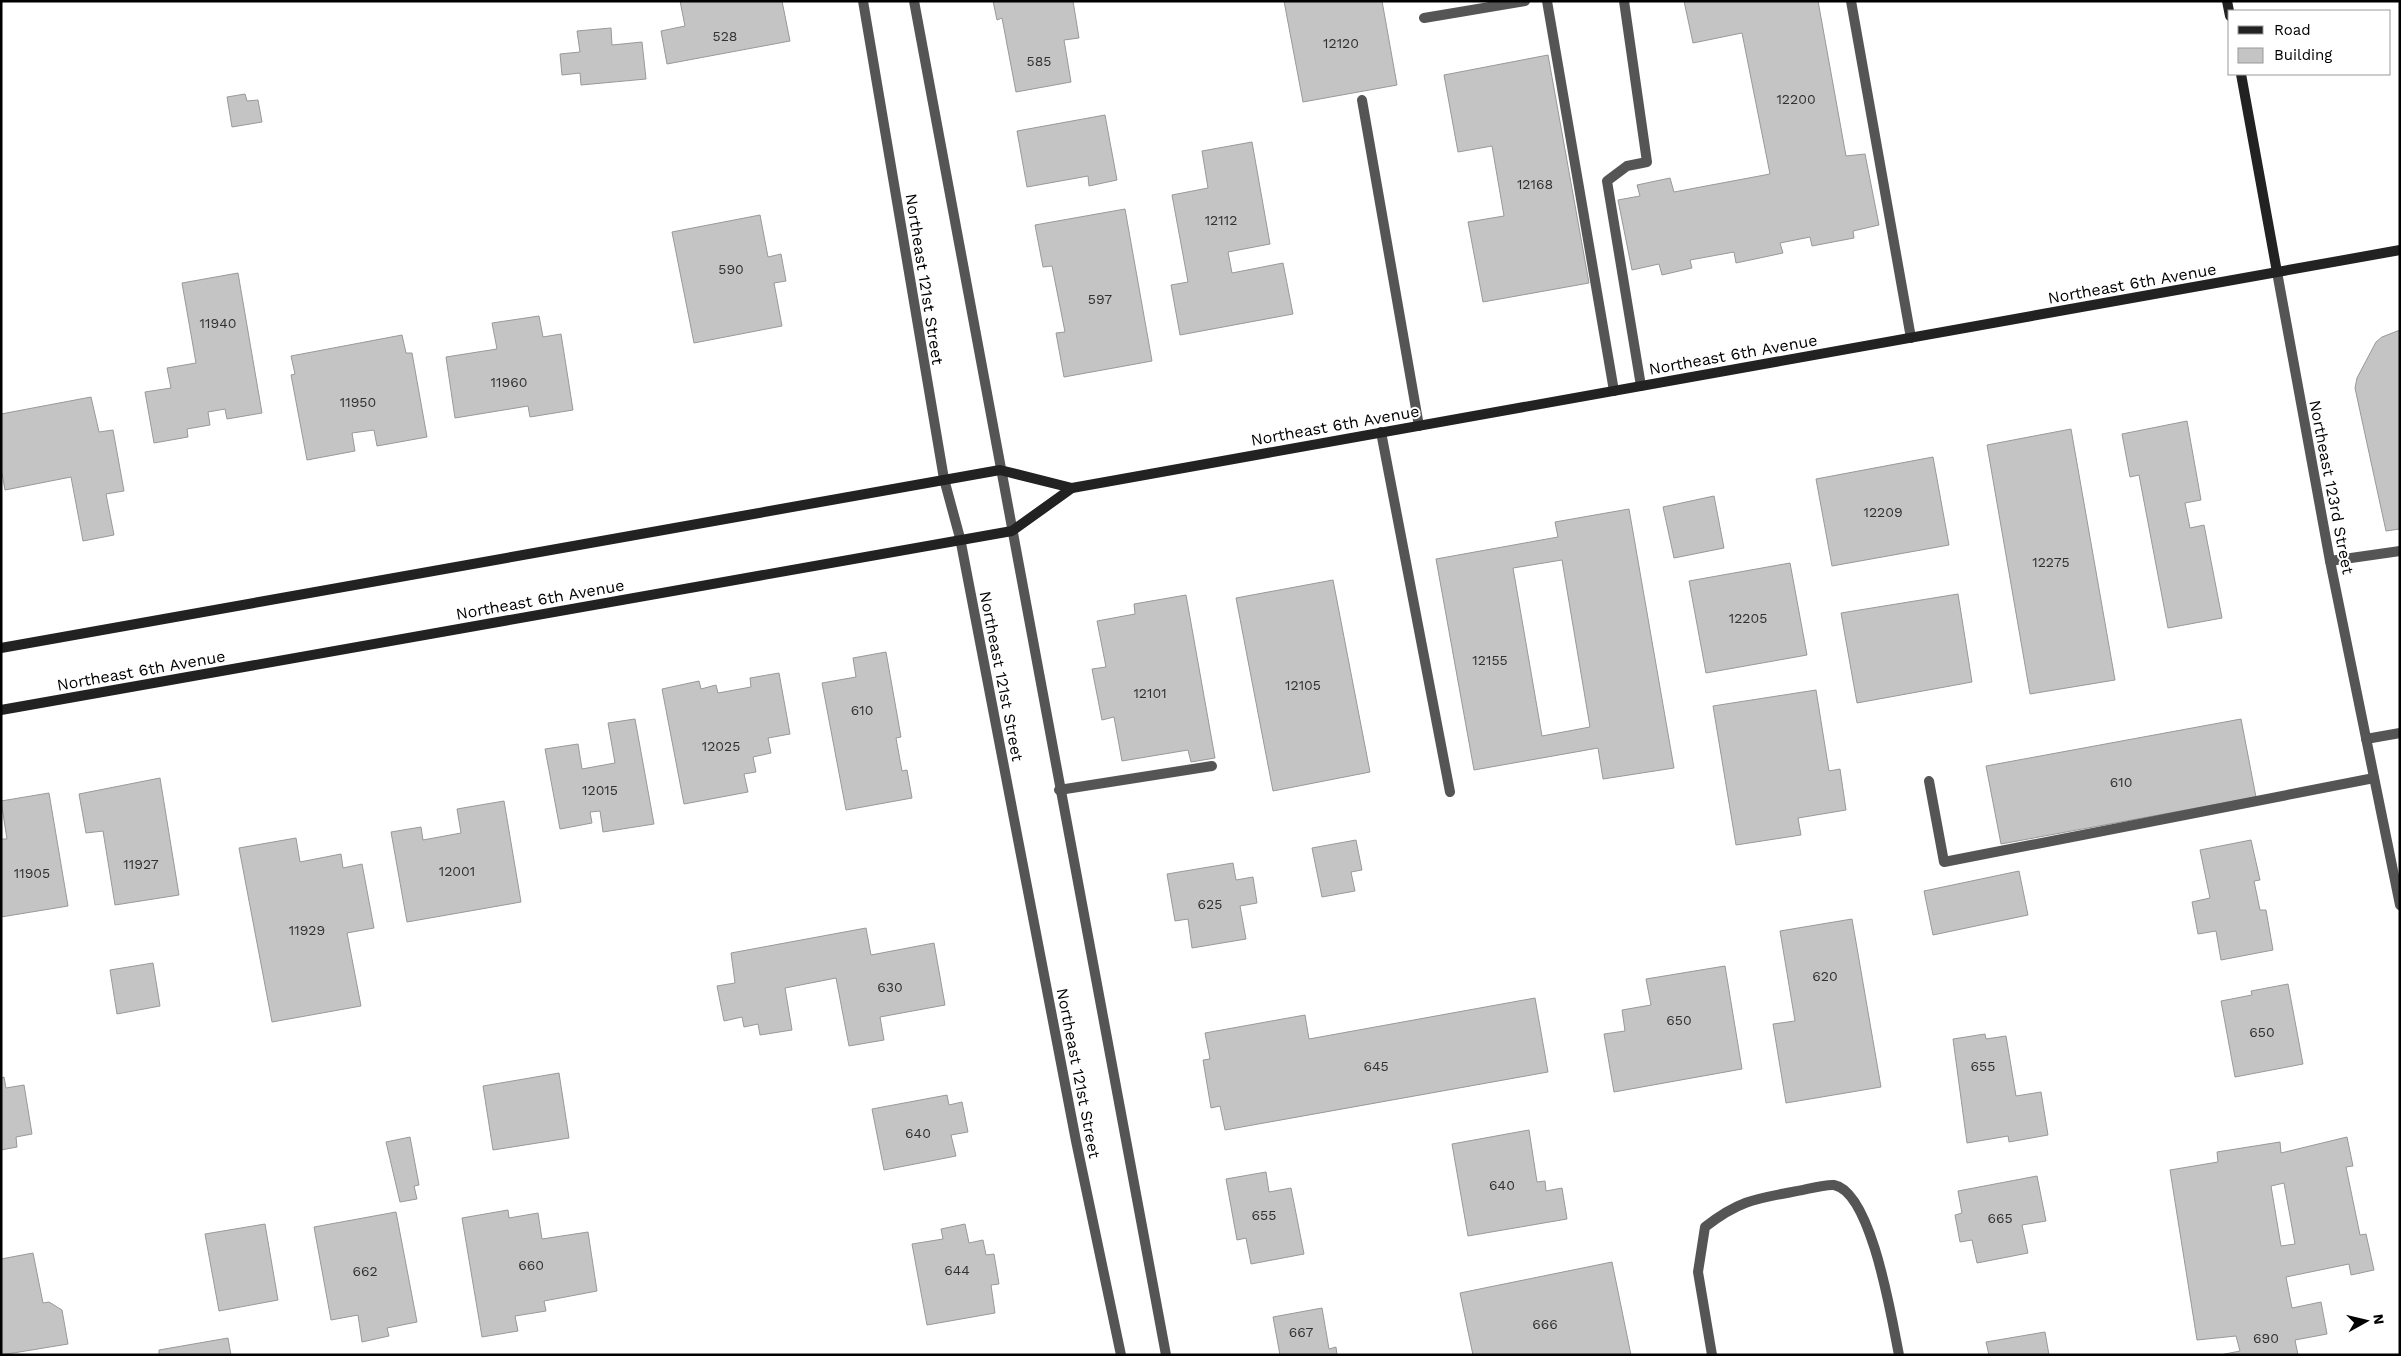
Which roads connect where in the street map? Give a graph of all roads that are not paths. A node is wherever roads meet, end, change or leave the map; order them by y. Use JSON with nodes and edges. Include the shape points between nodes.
{"nodes":[{"id":1,"x":863,"y":1,"type":"edge"},
{"id":2,"x":914,"y":1,"type":"edge"},
{"id":3,"x":1525,"y":1,"type":"edge"},
{"id":4,"x":1547,"y":1,"type":"edge"},
{"id":5,"x":1624,"y":1,"type":"edge"},
{"id":6,"x":1851,"y":1,"type":"edge"},
{"id":7,"x":1424,"y":18,"type":"dead end"},
{"id":8,"x":2241,"y":75,"type":"edge"},
{"id":9,"x":1362,"y":100,"type":"dead end"},
{"id":10,"x":2400,"y":250,"type":"edge"},
{"id":11,"x":2276,"y":272,"type":"junction"},
{"id":12,"x":1911,"y":338,"type":"junction"},
{"id":13,"x":1641,"y":386,"type":"junction"},
{"id":14,"x":1614,"y":391,"type":"junction"},
{"id":15,"x":1418,"y":426,"type":"junction"},
{"id":16,"x":1380,"y":432,"type":"junction"},
{"id":17,"x":1000,"y":470,"type":"junction"},
{"id":18,"x":944,"y":479,"type":"junction"},
{"id":19,"x":1072,"y":488,"type":"junction"},
{"id":20,"x":1012,"y":530,"type":"junction"},
{"id":21,"x":960,"y":538,"type":"junction"},
{"id":22,"x":2400,"y":551,"type":"edge"},
{"id":23,"x":2330,"y":561,"type":"junction"},
{"id":24,"x":1,"y":648,"type":"edge"},
{"id":25,"x":1,"y":710,"type":"edge"},
{"id":26,"x":2400,"y":733,"type":"edge"},
{"id":27,"x":2366,"y":739,"type":"junction"},
{"id":28,"x":1212,"y":766,"type":"dead end"},
{"id":29,"x":2374,"y":778,"type":"junction"},
{"id":30,"x":1929,"y":781,"type":"dead end"},
{"id":31,"x":1059,"y":790,"type":"junction"},
{"id":32,"x":1450,"y":792,"type":"dead end"},
{"id":33,"x":2400,"y":905,"type":"edge"},
{"id":34,"x":1121,"y":1355,"type":"edge"},
{"id":35,"x":1166,"y":1355,"type":"edge"},
{"id":36,"x":1712,"y":1355,"type":"edge"},
{"id":37,"x":1899,"y":1355,"type":"edge"}],
"edges":[{"from":1,"to":18,"type":"street","name":"Northeast 121st Street"},
{"from":2,"to":17,"type":"street","name":"Northeast 121st Street"},
{"from":3,"to":7,"type":"street"},
{"from":4,"to":14,"type":"street"},
{"from":5,"to":13,"type":"street","via":[[1646,162],[1627,166],[1607,181]]},
{"from":6,"to":12,"type":"street"},
{"from":8,"to":11,"type":"main road","name":"Northeast 123rd Street"},
{"from":9,"to":15,"type":"street"},
{"from":10,"to":11,"type":"main road","name":"Northeast 6th Avenue"},
{"from":11,"to":12,"type":"main road","name":"Northeast 6th Avenue"},
{"from":11,"to":23,"type":"street","name":"Northeast 123rd Street"},
{"from":12,"to":13,"type":"main road","name":"Northeast 6th Avenue"},
{"from":13,"to":14,"type":"main road","name":"Northeast 6th Avenue"},
{"from":14,"to":15,"type":"main road","name":"Northeast 6th Avenue"},
{"from":15,"to":16,"type":"main road","name":"Northeast 6th Avenue"},
{"from":16,"to":19,"type":"main road","name":"Northeast 6th Avenue"},
{"from":16,"to":32,"type":"street"},
{"from":17,"to":18,"type":"main road","name":"Northeast 6th Avenue"},
{"from":17,"to":19,"type":"main road","name":"Northeast 6th Avenue"},
{"from":17,"to":20,"type":"street","name":"Northeast 121st Street"},
{"from":18,"to":21,"type":"street","name":"Northeast 121st Street"},
{"from":18,"to":24,"type":"main road","name":"Northeast 6th Avenue"},
{"from":19,"to":20,"type":"main road","name":"Northeast 6th Avenue"},
{"from":20,"to":21,"type":"main road","name":"Northeast 6th Avenue"},
{"from":20,"to":31,"type":"street","name":"Northeast 121st Street"},
{"from":21,"to":25,"type":"main road","name":"Northeast 6th Avenue"},
{"from":21,"to":34,"type":"street","name":"Northeast 121st Street","via":[[1076,1141]]},
{"from":22,"to":23,"type":"street"},
{"from":23,"to":27,"type":"street","name":"Northeast 123rd Street"},
{"from":26,"to":27,"type":"street"},
{"from":27,"to":29,"type":"street","name":"Northeast 123rd Street"},
{"from":28,"to":31,"type":"street"},
{"from":29,"to":30,"type":"street","via":[[1944,862]]},
{"from":29,"to":33,"type":"street","name":"Northeast 123rd Street"},
{"from":31,"to":35,"type":"street","name":"Northeast 121st Street"},
{"from":36,"to":37,"type":"street","via":[[1698,1272],[1705,1228],[1726,1210],[1756,1198],[1834,1186],[1850,1195],[1863,1216],[1884,1278]]}]}
